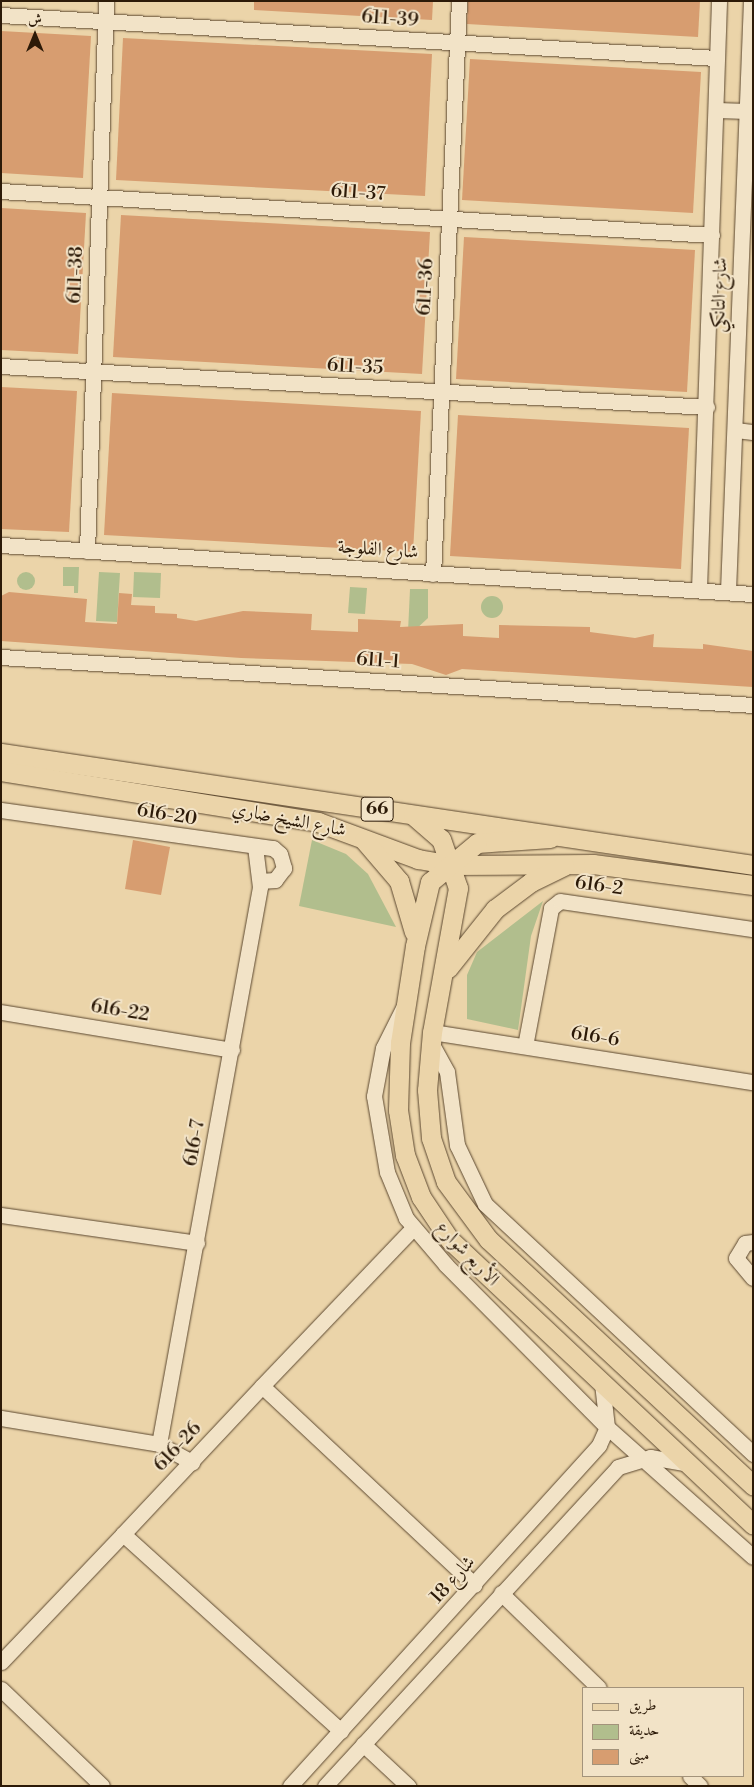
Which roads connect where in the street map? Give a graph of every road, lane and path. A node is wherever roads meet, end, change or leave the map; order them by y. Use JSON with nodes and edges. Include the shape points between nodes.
{"nodes":[{"id":1,"x":106,"y":1,"type":"edge"},
{"id":2,"x":459,"y":1,"type":"edge"},
{"id":3,"x":719,"y":1,"type":"edge"},
{"id":4,"x":751,"y":11,"type":"edge"},
{"id":5,"x":1,"y":15,"type":"edge"},
{"id":6,"x":105,"y":22,"type":"junction"},
{"id":7,"x":457,"y":44,"type":"junction"},
{"id":8,"x":717,"y":58,"type":"junction"},
{"id":9,"x":716,"y":110,"type":"junction"},
{"id":10,"x":747,"y":112,"type":"junction"},
{"id":11,"x":749,"y":168,"type":"edge"},
{"id":12,"x":1,"y":191,"type":"edge"},
{"id":13,"x":99,"y":197,"type":"junction"},
{"id":14,"x":449,"y":219,"type":"junction"},
{"id":15,"x":712,"y":235,"type":"junction"},
{"id":16,"x":746,"y":326,"type":"edge"},
{"id":17,"x":1,"y":366,"type":"edge"},
{"id":18,"x":93,"y":372,"type":"junction"},
{"id":19,"x":441,"y":392,"type":"junction"},
{"id":20,"x":707,"y":407,"type":"junction"},
{"id":21,"x":736,"y":430,"type":"junction"},
{"id":22,"x":753,"y":432,"type":"edge"},
{"id":23,"x":1,"y":545,"type":"edge"},
{"id":24,"x":87,"y":551,"type":"junction"},
{"id":25,"x":433,"y":574,"type":"junction"},
{"id":26,"x":699,"y":589,"type":"junction"},
{"id":27,"x":728,"y":591,"type":"junction"},
{"id":28,"x":753,"y":594,"type":"edge"},
{"id":29,"x":1,"y":657,"type":"edge"},
{"id":30,"x":753,"y":705,"type":"edge"},
{"id":31,"x":1,"y":752,"type":"edge"},
{"id":32,"x":1,"y":771,"type":"edge"},
{"id":33,"x":1,"y":810,"type":"edge"},
{"id":34,"x":413,"y":814,"type":"junction"},
{"id":35,"x":354,"y":832,"type":"junction"},
{"id":36,"x":550,"y":838,"type":"junction"},
{"id":37,"x":255,"y":848,"type":"junction"},
{"id":38,"x":573,"y":863,"type":"junction"},
{"id":39,"x":451,"y":865,"type":"junction"},
{"id":40,"x":753,"y":865,"type":"edge"},
{"id":41,"x":260,"y":882,"type":"junction"},
{"id":42,"x":753,"y":885,"type":"edge"},
{"id":43,"x":753,"y":929,"type":"edge"},
{"id":44,"x":415,"y":946,"type":"junction"},
{"id":45,"x":440,"y":982,"type":"junction"},
{"id":46,"x":404,"y":1006,"type":"junction"},
{"id":47,"x":1,"y":1012,"type":"edge"},
{"id":48,"x":431,"y":1037,"type":"junction"},
{"id":49,"x":525,"y":1046,"type":"junction"},
{"id":50,"x":232,"y":1050,"type":"junction"},
{"id":51,"x":753,"y":1082,"type":"edge"},
{"id":52,"x":1,"y":1215,"type":"edge"},
{"id":53,"x":413,"y":1228,"type":"junction"},
{"id":54,"x":753,"y":1242,"type":"edge"},
{"id":55,"x":197,"y":1243,"type":"junction"},
{"id":56,"x":753,"y":1278,"type":"edge"},
{"id":57,"x":602,"y":1383,"type":"junction"},
{"id":58,"x":262,"y":1386,"type":"junction"},
{"id":59,"x":1,"y":1418,"type":"edge"},
{"id":60,"x":607,"y":1427,"type":"junction"},
{"id":61,"x":159,"y":1444,"type":"junction"},
{"id":62,"x":753,"y":1454,"type":"edge"},
{"id":63,"x":642,"y":1457,"type":"junction"},
{"id":64,"x":192,"y":1462,"type":"junction"},
{"id":65,"x":688,"y":1464,"type":"junction"},
{"id":66,"x":753,"y":1485,"type":"edge"},
{"id":67,"x":753,"y":1524,"type":"edge"},
{"id":68,"x":123,"y":1534,"type":"junction"},
{"id":69,"x":753,"y":1557,"type":"edge"},
{"id":70,"x":475,"y":1585,"type":"junction"},
{"id":71,"x":501,"y":1593,"type":"junction"},
{"id":72,"x":1,"y":1662,"type":"edge"},
{"id":73,"x":598,"y":1687,"type":"edge"},
{"id":74,"x":1,"y":1689,"type":"edge"},
{"id":75,"x":341,"y":1731,"type":"junction"},
{"id":76,"x":363,"y":1744,"type":"junction"},
{"id":77,"x":691,"y":1777,"type":"edge"},
{"id":78,"x":102,"y":1786,"type":"edge"},
{"id":79,"x":290,"y":1786,"type":"edge"},
{"id":80,"x":324,"y":1786,"type":"edge"},
{"id":81,"x":408,"y":1786,"type":"edge"},
{"id":82,"x":700,"y":1786,"type":"edge"}],
"edges":[{"from":1,"to":6,"type":"street","name":"611-38"},
{"from":2,"to":7,"type":"street","name":"611-36"},
{"from":3,"to":8,"type":"street","name":"شارع التانكي"},
{"from":4,"to":10,"type":"street","name":"شارع التانكي"},
{"from":5,"to":6,"type":"street","name":"611-39"},
{"from":6,"to":7,"type":"street","name":"611-39"},
{"from":6,"to":13,"type":"street","name":"611-38"},
{"from":7,"to":8,"type":"street","name":"611-39"},
{"from":7,"to":14,"type":"street","name":"611-36"},
{"from":8,"to":9,"type":"street","name":"شارع التانكي"},
{"from":9,"to":10,"type":"street"},
{"from":9,"to":15,"type":"street","name":"شارع التانكي"},
{"from":10,"to":11,"type":"street","name":"شارع التانكي"},
{"from":11,"to":16,"type":"street","name":"شارع التانكي"},
{"from":12,"to":13,"type":"street","name":"611-37"},
{"from":13,"to":14,"type":"street","name":"611-37"},
{"from":13,"to":18,"type":"street","name":"611-38"},
{"from":14,"to":15,"type":"street","name":"611-37"},
{"from":14,"to":19,"type":"street","name":"611-36"},
{"from":15,"to":20,"type":"street","name":"شارع التانكي"},
{"from":16,"to":21,"type":"street","name":"شارع التانكي"},
{"from":17,"to":18,"type":"street","name":"611-35"},
{"from":18,"to":19,"type":"street","name":"611-35"},
{"from":18,"to":24,"type":"street","name":"611-38"},
{"from":19,"to":20,"type":"street","name":"611-35"},
{"from":19,"to":25,"type":"street","name":"611-36"},
{"from":20,"to":26,"type":"street","name":"شارع التانكي"},
{"from":21,"to":22,"type":"street"},
{"from":21,"to":27,"type":"street","name":"شارع التانكي"},
{"from":23,"to":24,"type":"street","name":"شارع الفلوجة"},
{"from":24,"to":25,"type":"street","name":"شارع الفلوجة"},
{"from":25,"to":26,"type":"street","name":"شارع الفلوجة"},
{"from":26,"to":27,"type":"street","name":"شارع الفلوجة"},
{"from":27,"to":28,"type":"street","name":"شارع الفلوجة"},
{"from":29,"to":30,"type":"street","name":"611-1"},
{"from":31,"to":34,"type":"main road","name":"شارع الشيخ ضاري","number":"66"},
{"from":32,"to":35,"type":"main road","name":"شارع الشيخ ضاري","number":"66","via":[[318,822]]},
{"from":33,"to":37,"type":"street","name":"616-20"},
{"from":34,"to":36,"type":"main road","name":"شارع الشيخ ضاري","number":"66"},
{"from":34,"to":39,"type":"main road","name":"الأربع شوارع","via":[[435,832]]},
{"from":35,"to":39,"type":"main road","name":"شارع الشيخ ضاري","number":"66","via":[[418,859]]},
{"from":35,"to":44,"type":"main road","via":[[387,862],[399,881],[408,902]]},
{"from":36,"to":39,"type":"main road","name":"الأربع شوارع","via":[[481,842]]},
{"from":36,"to":40,"type":"main road","name":"شارع الشيخ ضاري","number":"66"},
{"from":37,"to":41,"type":"street","name":"616-7"},
{"from":37,"to":41,"type":"street","name":"616-20","via":[[273,848],[284,863],[279,877]]},
{"from":38,"to":39,"type":"main road","name":"شارع الشيخ ضاري","number":"66"},
{"from":38,"to":42,"type":"main road","name":"شارع الشيخ ضاري","number":"66"},
{"from":38,"to":45,"type":"main road","via":[[531,882],[495,909],[464,943]]},
{"from":39,"to":44,"type":"main road","name":"الأربع شوارع","via":[[430,882]]},
{"from":39,"to":45,"type":"main road","name":"الأربع شوارع","via":[[458,894]]},
{"from":41,"to":50,"type":"street","name":"616-7"},
{"from":43,"to":49,"type":"street","name":"616-2","via":[[560,901],[551,908]]},
{"from":44,"to":46,"type":"main road","name":"الأربع شوارع"},
{"from":45,"to":48,"type":"main road","name":"الأربع شوارع"},
{"from":46,"to":53,"type":"street","via":[[378,1062],[374,1112],[387,1172]]},
{"from":46,"to":57,"type":"main road","name":"الأربع شوارع","via":[[398,1110],[405,1155],[421,1197],[450,1240]]},
{"from":47,"to":50,"type":"street","name":"616-22"},
{"from":48,"to":49,"type":"street","name":"616-6"},
{"from":48,"to":62,"type":"street","via":[[447,1072],[457,1146],[485,1204]]},
{"from":48,"to":66,"type":"main road","name":"الأربع شوارع","via":[[427,1090],[431,1138],[458,1203],[488,1239]]},
{"from":49,"to":51,"type":"street","name":"616-6"},
{"from":50,"to":55,"type":"street","name":"616-7"},
{"from":52,"to":55,"type":"street"},
{"from":53,"to":58,"type":"street","name":"616-26"},
{"from":53,"to":60,"type":"street"},
{"from":54,"to":56,"type":"street","via":[[744,1243],[736,1258]]},
{"from":55,"to":61,"type":"street","name":"616-7"},
{"from":57,"to":60,"type":"street"},
{"from":57,"to":65,"type":"main road","name":"الأربع شوارع"},
{"from":58,"to":64,"type":"street","name":"616-26"},
{"from":58,"to":70,"type":"street"},
{"from":59,"to":61,"type":"street"},
{"from":60,"to":63,"type":"street"},
{"from":60,"to":70,"type":"street","name":"شارع 18","via":[[599,1445]]},
{"from":61,"to":64,"type":"street"},
{"from":63,"to":65,"type":"street"},
{"from":63,"to":69,"type":"street"},
{"from":63,"to":71,"type":"street","via":[[612,1473]]},
{"from":64,"to":68,"type":"street","name":"616-26"},
{"from":65,"to":67,"type":"main road","name":"الأربع شوارع"},
{"from":68,"to":72,"type":"street","name":"616-26"},
{"from":68,"to":75,"type":"street"},
{"from":70,"to":75,"type":"street","name":"شارع 18"},
{"from":71,"to":73,"type":"street"},
{"from":71,"to":76,"type":"street"},
{"from":74,"to":78,"type":"street"},
{"from":75,"to":79,"type":"street","name":"شارع 18"},
{"from":76,"to":80,"type":"street"},
{"from":76,"to":81,"type":"street"},
{"from":77,"to":82,"type":"street"}]}
